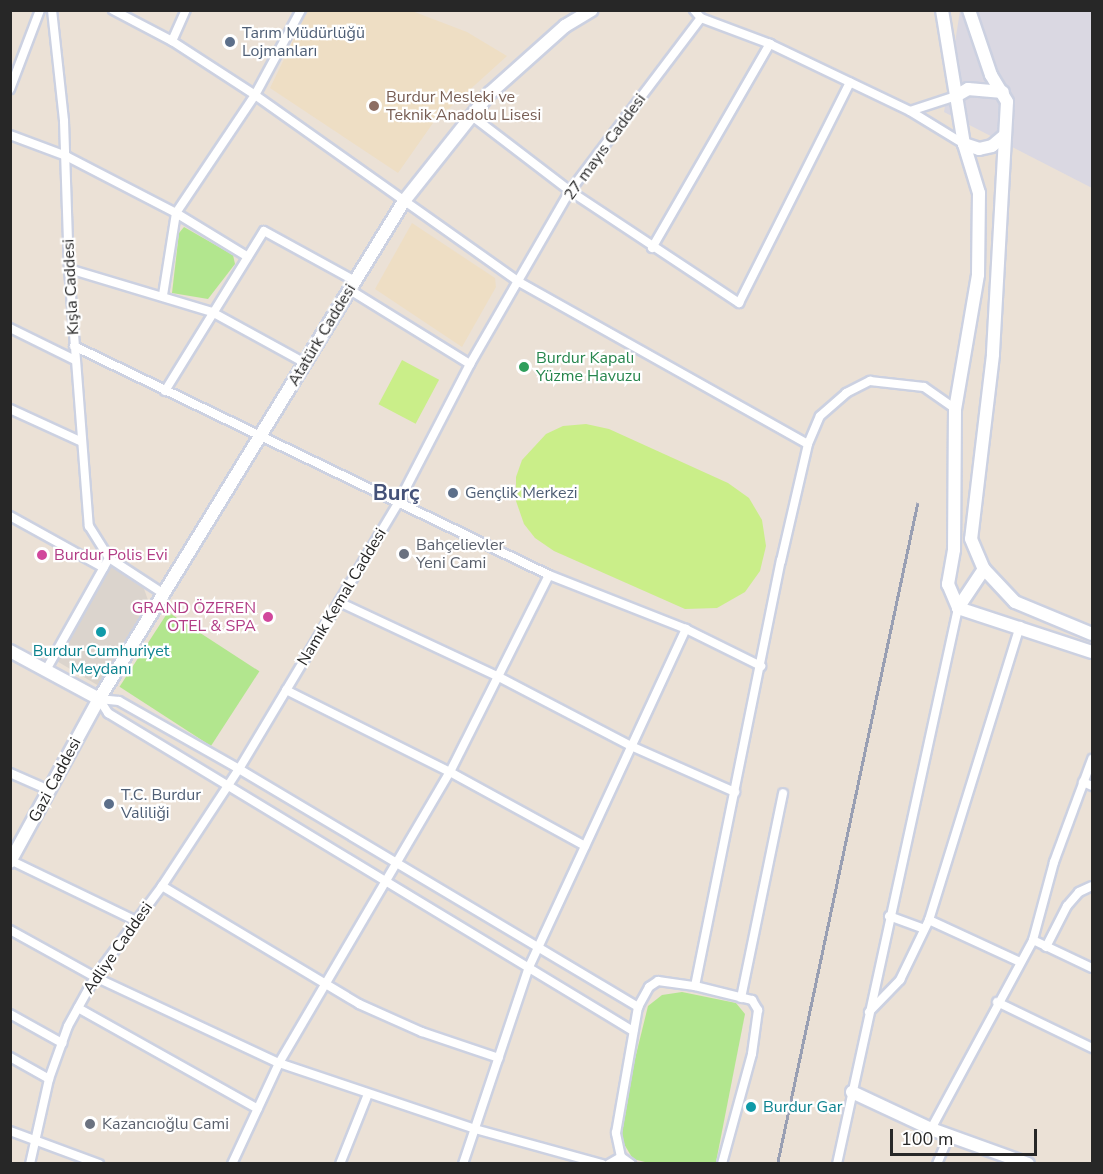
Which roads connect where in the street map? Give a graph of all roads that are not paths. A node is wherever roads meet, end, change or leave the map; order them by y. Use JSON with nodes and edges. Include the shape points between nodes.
{"nodes":[{"id":1,"x":40,"y":10,"type":"edge"},
{"id":2,"x":52,"y":10,"type":"edge"},
{"id":3,"x":113,"y":10,"type":"edge"},
{"id":4,"x":186,"y":10,"type":"edge"},
{"id":5,"x":301,"y":10,"type":"edge"},
{"id":6,"x":592,"y":10,"type":"edge"},
{"id":7,"x":694,"y":10,"type":"edge"},
{"id":8,"x":942,"y":10,"type":"edge"},
{"id":9,"x":969,"y":10,"type":"edge"},
{"id":10,"x":700,"y":18,"type":"junction"},
{"id":11,"x":172,"y":41,"type":"junction"},
{"id":12,"x":770,"y":44,"type":"junction"},
{"id":13,"x":850,"y":82,"type":"junction"},
{"id":14,"x":10,"y":89,"type":"edge"},
{"id":15,"x":1003,"y":92,"type":"junction"},
{"id":16,"x":255,"y":95,"type":"junction"},
{"id":17,"x":956,"y":96,"type":"junction"},
{"id":18,"x":910,"y":111,"type":"junction"},
{"id":19,"x":472,"y":116,"type":"junction"},
{"id":20,"x":10,"y":135,"type":"edge"},
{"id":21,"x":1005,"y":135,"type":"junction"},
{"id":22,"x":964,"y":144,"type":"junction"},
{"id":23,"x":66,"y":156,"type":"junction"},
{"id":24,"x":570,"y":191,"type":"junction"},
{"id":25,"x":404,"y":201,"type":"junction"},
{"id":26,"x":176,"y":213,"type":"junction"},
{"id":27,"x":652,"y":248,"type":"junction"},
{"id":28,"x":248,"y":257,"type":"junction"},
{"id":29,"x":69,"y":269,"type":"junction"},
{"id":30,"x":519,"y":282,"type":"junction"},
{"id":31,"x":352,"y":286,"type":"junction"},
{"id":32,"x":163,"y":295,"type":"junction"},
{"id":33,"x":212,"y":312,"type":"junction"},
{"id":34,"x":10,"y":328,"type":"edge"},
{"id":35,"x":74,"y":346,"type":"junction"},
{"id":36,"x":75,"y":360,"type":"junction"},
{"id":37,"x":305,"y":363,"type":"junction"},
{"id":38,"x":470,"y":364,"type":"junction"},
{"id":39,"x":165,"y":392,"type":"junction"},
{"id":40,"x":10,"y":409,"type":"edge"},
{"id":41,"x":955,"y":409,"type":"junction"},
{"id":42,"x":260,"y":438,"type":"junction"},
{"id":43,"x":82,"y":442,"type":"junction"},
{"id":44,"x":808,"y":444,"type":"junction"},
{"id":45,"x":398,"y":503,"type":"junction"},
{"id":46,"x":10,"y":516,"type":"edge"},
{"id":47,"x":109,"y":558,"type":"junction"},
{"id":48,"x":104,"y":568,"type":"junction"},
{"id":49,"x":984,"y":569,"type":"junction"},
{"id":50,"x":549,"y":575,"type":"junction"},
{"id":51,"x":164,"y":594,"type":"junction"},
{"id":52,"x":339,"y":602,"type":"junction"},
{"id":53,"x":958,"y":608,"type":"junction"},
{"id":54,"x":1020,"y":626,"type":"junction"},
{"id":55,"x":686,"y":629,"type":"junction"},
{"id":56,"x":1092,"y":634,"type":"edge"},
{"id":57,"x":10,"y":651,"type":"edge"},
{"id":58,"x":1092,"y":652,"type":"edge"},
{"id":59,"x":761,"y":666,"type":"junction"},
{"id":60,"x":46,"y":670,"type":"junction"},
{"id":61,"x":497,"y":676,"type":"junction"},
{"id":62,"x":286,"y":690,"type":"junction"},
{"id":63,"x":99,"y":699,"type":"junction"},
{"id":64,"x":631,"y":746,"type":"junction"},
{"id":65,"x":1092,"y":759,"type":"edge"},
{"id":66,"x":239,"y":769,"type":"junction"},
{"id":67,"x":450,"y":772,"type":"junction"},
{"id":68,"x":10,"y":773,"type":"edge"},
{"id":69,"x":1083,"y":782,"type":"junction"},
{"id":70,"x":229,"y":785,"type":"junction"},
{"id":71,"x":1092,"y":786,"type":"edge"},
{"id":72,"x":50,"y":790,"type":"junction"},
{"id":73,"x":735,"y":792,"type":"junction"},
{"id":74,"x":783,"y":793,"type":"dead end"},
{"id":75,"x":211,"y":814,"type":"joint"},
{"id":76,"x":585,"y":846,"type":"junction"},
{"id":77,"x":11,"y":861,"type":"edge"},
{"id":78,"x":398,"y":865,"type":"junction"},
{"id":79,"x":388,"y":882,"type":"junction"},
{"id":80,"x":162,"y":886,"type":"junction"},
{"id":81,"x":1092,"y":886,"type":"edge"},
{"id":82,"x":889,"y":916,"type":"junction"},
{"id":83,"x":929,"y":920,"type":"junction"},
{"id":84,"x":136,"y":921,"type":"junction"},
{"id":85,"x":924,"y":929,"type":"junction"},
{"id":86,"x":10,"y":930,"type":"edge"},
{"id":87,"x":1033,"y":940,"type":"junction"},
{"id":88,"x":538,"y":947,"type":"junction"},
{"id":89,"x":1046,"y":947,"type":"junction"},
{"id":90,"x":1020,"y":962,"type":"junction"},
{"id":91,"x":529,"y":967,"type":"junction"},
{"id":92,"x":1092,"y":968,"type":"edge"},
{"id":93,"x":95,"y":977,"type":"junction"},
{"id":94,"x":325,"y":984,"type":"junction"},
{"id":95,"x":695,"y":986,"type":"junction"},
{"id":96,"x":741,"y":998,"type":"junction"},
{"id":97,"x":998,"y":1002,"type":"junction"},
{"id":98,"x":638,"y":1007,"type":"junction"},
{"id":99,"x":78,"y":1008,"type":"junction"},
{"id":100,"x":868,"y":1012,"type":"junction"},
{"id":101,"x":10,"y":1014,"type":"edge"},
{"id":102,"x":633,"y":1030,"type":"junction"},
{"id":103,"x":62,"y":1043,"type":"junction"},
{"id":104,"x":1092,"y":1048,"type":"edge"},
{"id":105,"x":10,"y":1058,"type":"edge"},
{"id":106,"x":499,"y":1058,"type":"junction"},
{"id":107,"x":279,"y":1063,"type":"junction"},
{"id":108,"x":49,"y":1078,"type":"junction"},
{"id":109,"x":852,"y":1092,"type":"junction"},
{"id":110,"x":368,"y":1094,"type":"junction"},
{"id":111,"x":258,"y":1109,"type":"junction"},
{"id":112,"x":931,"y":1129,"type":"junction"},
{"id":113,"x":475,"y":1130,"type":"junction"},
{"id":114,"x":10,"y":1131,"type":"edge"},
{"id":115,"x":949,"y":1136,"type":"junction"},
{"id":116,"x":35,"y":1142,"type":"junction"},
{"id":117,"x":621,"y":1157,"type":"junction"},
{"id":118,"x":30,"y":1164,"type":"edge"},
{"id":119,"x":99,"y":1164,"type":"edge"},
{"id":120,"x":232,"y":1164,"type":"edge"},
{"id":121,"x":340,"y":1164,"type":"edge"},
{"id":122,"x":464,"y":1164,"type":"edge"},
{"id":123,"x":602,"y":1164,"type":"edge"},
{"id":124,"x":609,"y":1164,"type":"edge"},
{"id":125,"x":632,"y":1164,"type":"edge"},
{"id":126,"x":722,"y":1164,"type":"edge"},
{"id":127,"x":837,"y":1164,"type":"edge"},
{"id":128,"x":937,"y":1164,"type":"edge"},
{"id":129,"x":1028,"y":1164,"type":"edge"}],
"edges":[{"from":1,"to":14,"type":"street"},
{"from":2,"to":23,"type":"street","name":"Kışla Caddesi"},
{"from":3,"to":11,"type":"street"},
{"from":4,"to":11,"type":"street"},
{"from":5,"to":16,"type":"street"},
{"from":6,"to":19,"type":"main road","name":"Atatürk Caddesi","via":[[565,26],[525,59]]},
{"from":7,"to":10,"type":"street"},
{"from":8,"to":17,"type":"main road"},
{"from":9,"to":15,"type":"main road","via":[[991,75]]},
{"from":10,"to":12,"type":"street"},
{"from":10,"to":24,"type":"street","name":"27 mayıs Caddesi"},
{"from":11,"to":16,"type":"street"},
{"from":12,"to":13,"type":"street"},
{"from":12,"to":27,"type":"street"},
{"from":13,"to":18,"type":"street"},
{"from":13,"to":27,"type":"street","via":[[740,303]]},
{"from":15,"to":17,"type":"main road","via":[[968,89]]},
{"from":15,"to":21,"type":"main road","via":[[1007,102]]},
{"from":16,"to":25,"type":"street"},
{"from":16,"to":26,"type":"street"},
{"from":17,"to":18,"type":"street"},
{"from":17,"to":22,"type":"main road"},
{"from":18,"to":22,"type":"street"},
{"from":19,"to":24,"type":"street"},
{"from":19,"to":25,"type":"main road","name":"Atatürk Caddesi"},
{"from":20,"to":23,"type":"street"},
{"from":21,"to":22,"type":"main road","via":[[992,146],[979,149]]},
{"from":21,"to":49,"type":"main road","via":[[993,355],[971,539]]},
{"from":22,"to":41,"type":"main road","via":[[979,193],[978,274]]},
{"from":23,"to":26,"type":"street"},
{"from":23,"to":29,"type":"street","name":"Kışla Caddesi"},
{"from":24,"to":27,"type":"street"},
{"from":24,"to":30,"type":"street","name":"27 mayıs Caddesi"},
{"from":25,"to":30,"type":"street"},
{"from":25,"to":31,"type":"main road","name":"Atatürk Caddesi"},
{"from":26,"to":28,"type":"street"},
{"from":26,"to":32,"type":"street"},
{"from":28,"to":31,"type":"street","via":[[264,231]]},
{"from":28,"to":33,"type":"street"},
{"from":29,"to":32,"type":"street"},
{"from":29,"to":35,"type":"street","name":"Kışla Caddesi"},
{"from":30,"to":38,"type":"street","name":"Namık Kemal Caddesi"},
{"from":30,"to":44,"type":"street"},
{"from":31,"to":37,"type":"main road","name":"Atatürk Caddesi"},
{"from":31,"to":38,"type":"street"},
{"from":32,"to":33,"type":"street"},
{"from":33,"to":37,"type":"street"},
{"from":33,"to":39,"type":"street"},
{"from":34,"to":36,"type":"street"},
{"from":35,"to":36,"type":"street","name":"Kışla Caddesi"},
{"from":35,"to":39,"type":"street"},
{"from":36,"to":43,"type":"street","name":"Kışla Caddesi"},
{"from":37,"to":42,"type":"main road","name":"Atatürk Caddesi"},
{"from":38,"to":45,"type":"street","name":"Namık Kemal Caddesi"},
{"from":39,"to":42,"type":"street"},
{"from":40,"to":43,"type":"street"},
{"from":41,"to":44,"type":"street","via":[[924,387],[870,381],[846,393],[820,416]]},
{"from":41,"to":53,"type":"main road","via":[[954,550],[948,584]]},
{"from":42,"to":45,"type":"street"},
{"from":42,"to":51,"type":"main road","name":"Atatürk Caddesi"},
{"from":43,"to":47,"type":"street","name":"Kışla Caddesi","via":[[89,526]]},
{"from":44,"to":59,"type":"street"},
{"from":45,"to":50,"type":"street"},
{"from":45,"to":52,"type":"street","name":"Namık Kemal Caddesi"},
{"from":46,"to":48,"type":"street"},
{"from":47,"to":48,"type":"street"},
{"from":47,"to":51,"type":"street"},
{"from":48,"to":60,"type":"street"},
{"from":49,"to":53,"type":"main road"},
{"from":49,"to":56,"type":"main road","via":[[1015,602]]},
{"from":50,"to":55,"type":"street"},
{"from":50,"to":61,"type":"street"},
{"from":51,"to":63,"type":"main road","name":"Atatürk Caddesi"},
{"from":52,"to":61,"type":"street"},
{"from":52,"to":62,"type":"street","name":"Namık Kemal Caddesi"},
{"from":53,"to":54,"type":"main road"},
{"from":53,"to":82,"type":"street"},
{"from":54,"to":58,"type":"main road"},
{"from":54,"to":83,"type":"street"},
{"from":55,"to":59,"type":"street"},
{"from":55,"to":64,"type":"street"},
{"from":57,"to":60,"type":"main road"},
{"from":59,"to":73,"type":"street"},
{"from":60,"to":63,"type":"main road"},
{"from":61,"to":64,"type":"street"},
{"from":61,"to":67,"type":"street"},
{"from":62,"to":66,"type":"street","name":"Namık Kemal Caddesi"},
{"from":62,"to":67,"type":"street"},
{"from":63,"to":66,"type":"street","via":[[119,701]]},
{"from":63,"to":70,"type":"street","via":[[108,713]]},
{"from":63,"to":72,"type":"main road","name":"Gazi Caddesi"},
{"from":64,"to":73,"type":"street"},
{"from":64,"to":76,"type":"street"},
{"from":65,"to":69,"type":"street"},
{"from":66,"to":70,"type":"street","name":"Namık Kemal Caddesi"},
{"from":66,"to":78,"type":"street"},
{"from":67,"to":76,"type":"street"},
{"from":67,"to":78,"type":"street"},
{"from":68,"to":72,"type":"street"},
{"from":69,"to":71,"type":"street"},
{"from":69,"to":87,"type":"street","via":[[1054,862]]},
{"from":70,"to":75,"type":"street","name":"Namık Kemal Caddesi"},
{"from":70,"to":79,"type":"street"},
{"from":72,"to":77,"type":"main road","name":"Gazi Caddesi"},
{"from":73,"to":95,"type":"street"},
{"from":74,"to":96,"type":"street"},
{"from":75,"to":80,"type":"street","name":"Adliye Caddesi"},
{"from":76,"to":88,"type":"street"},
{"from":77,"to":84,"type":"street"},
{"from":78,"to":79,"type":"street"},
{"from":78,"to":88,"type":"street"},
{"from":79,"to":91,"type":"street"},
{"from":79,"to":94,"type":"street"},
{"from":80,"to":84,"type":"street","name":"Adliye Caddesi"},
{"from":80,"to":94,"type":"street"},
{"from":81,"to":89,"type":"street","via":[[1079,892],[1067,906]]},
{"from":82,"to":85,"type":"street"},
{"from":82,"to":100,"type":"street"},
{"from":83,"to":85,"type":"street"},
{"from":83,"to":90,"type":"street"},
{"from":84,"to":93,"type":"street","name":"Adliye Caddesi"},
{"from":85,"to":100,"type":"street","via":[[900,980]]},
{"from":86,"to":93,"type":"street"},
{"from":87,"to":89,"type":"street"},
{"from":87,"to":90,"type":"street"},
{"from":88,"to":91,"type":"street"},
{"from":88,"to":98,"type":"street"},
{"from":89,"to":92,"type":"street"},
{"from":90,"to":97,"type":"street"},
{"from":91,"to":102,"type":"street"},
{"from":91,"to":106,"type":"street"},
{"from":93,"to":99,"type":"street","name":"Adliye Caddesi"},
{"from":93,"to":107,"type":"street"},
{"from":94,"to":106,"type":"street","via":[[422,1032]]},
{"from":94,"to":107,"type":"street"},
{"from":95,"to":96,"type":"street"},
{"from":95,"to":98,"type":"street","via":[[658,981],[649,987]]},
{"from":96,"to":126,"type":"street","via":[[752,1000],[758,1010],[752,1054]]},
{"from":97,"to":104,"type":"street"},
{"from":97,"to":112,"type":"street"},
{"from":98,"to":102,"type":"street"},
{"from":99,"to":103,"type":"street","name":"Adliye Caddesi"},
{"from":99,"to":111,"type":"street"},
{"from":100,"to":109,"type":"street"},
{"from":101,"to":103,"type":"street"},
{"from":102,"to":117,"type":"street","via":[[616,1133]]},
{"from":103,"to":108,"type":"street","name":"Adliye Caddesi"},
{"from":105,"to":108,"type":"street"},
{"from":106,"to":113,"type":"street"},
{"from":107,"to":110,"type":"street"},
{"from":107,"to":111,"type":"street"},
{"from":108,"to":116,"type":"street","name":"Adliye Caddesi"},
{"from":109,"to":112,"type":"main road"},
{"from":109,"to":127,"type":"street"},
{"from":110,"to":113,"type":"street"},
{"from":110,"to":121,"type":"street"},
{"from":111,"to":120,"type":"street"},
{"from":112,"to":115,"type":"main road"},
{"from":113,"to":122,"type":"street"},
{"from":113,"to":123,"type":"street"},
{"from":114,"to":116,"type":"street"},
{"from":115,"to":128,"type":"street"},
{"from":115,"to":129,"type":"main road"},
{"from":116,"to":118,"type":"street","name":"Adliye Caddesi"},
{"from":116,"to":119,"type":"street"},
{"from":117,"to":124,"type":"street"},
{"from":117,"to":125,"type":"street"}]}
